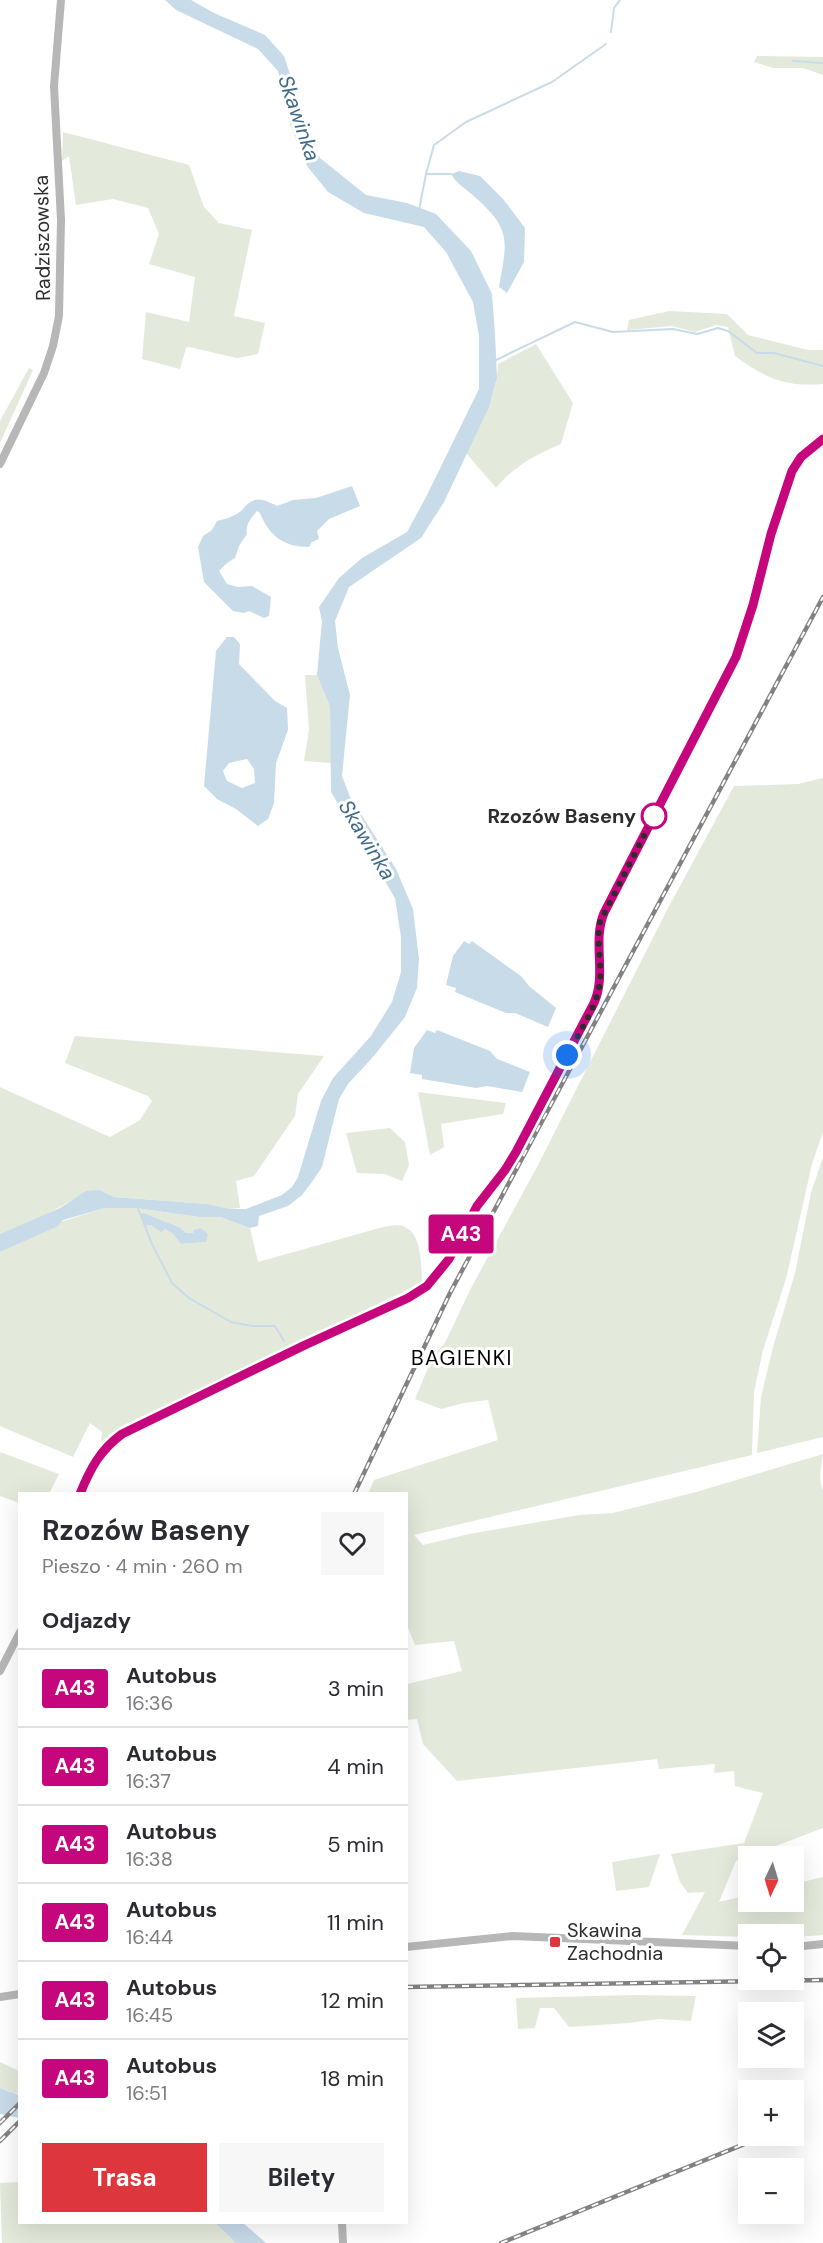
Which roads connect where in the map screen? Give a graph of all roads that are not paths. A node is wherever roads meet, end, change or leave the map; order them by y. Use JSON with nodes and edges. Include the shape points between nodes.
{"nodes":[{"id":1,"x":61,"y":0,"type":"edge"},
{"id":2,"x":0,"y":464,"type":"edge"},
{"id":3,"x":792,"y":471,"type":"dead end"},
{"id":4,"x":81,"y":1492,"type":"edge"},
{"id":5,"x":18,"y":1636,"type":"edge"},
{"id":6,"x":0,"y":1671,"type":"edge"},
{"id":7,"x":823,"y":1944,"type":"edge"},
{"id":8,"x":738,"y":1946,"type":"edge"},
{"id":9,"x":804,"y":1946,"type":"edge"},
{"id":10,"x":408,"y":1947,"type":"edge"},
{"id":11,"x":18,"y":1994,"type":"edge"},
{"id":12,"x":0,"y":1997,"type":"edge"},
{"id":13,"x":342,"y":2224,"type":"edge"},
{"id":14,"x":343,"y":2243,"type":"edge"}],
"edges":[{"from":1,"to":2,"type":"street","name":"Radziszowska","via":[[54,86],[61,220],[59,316],[44,373]]},
{"from":3,"to":4,"type":"street","via":[[736,657],[600,922],[596,998],[516,1152],[477,1206],[449,1259],[427,1286],[408,1298],[122,1434],[100,1452]]},
{"from":5,"to":6,"type":"street"},
{"from":7,"to":9,"type":"street"},
{"from":8,"to":10,"type":"street","via":[[513,1936]]},
{"from":11,"to":12,"type":"street"},
{"from":13,"to":14,"type":"street"}]}
